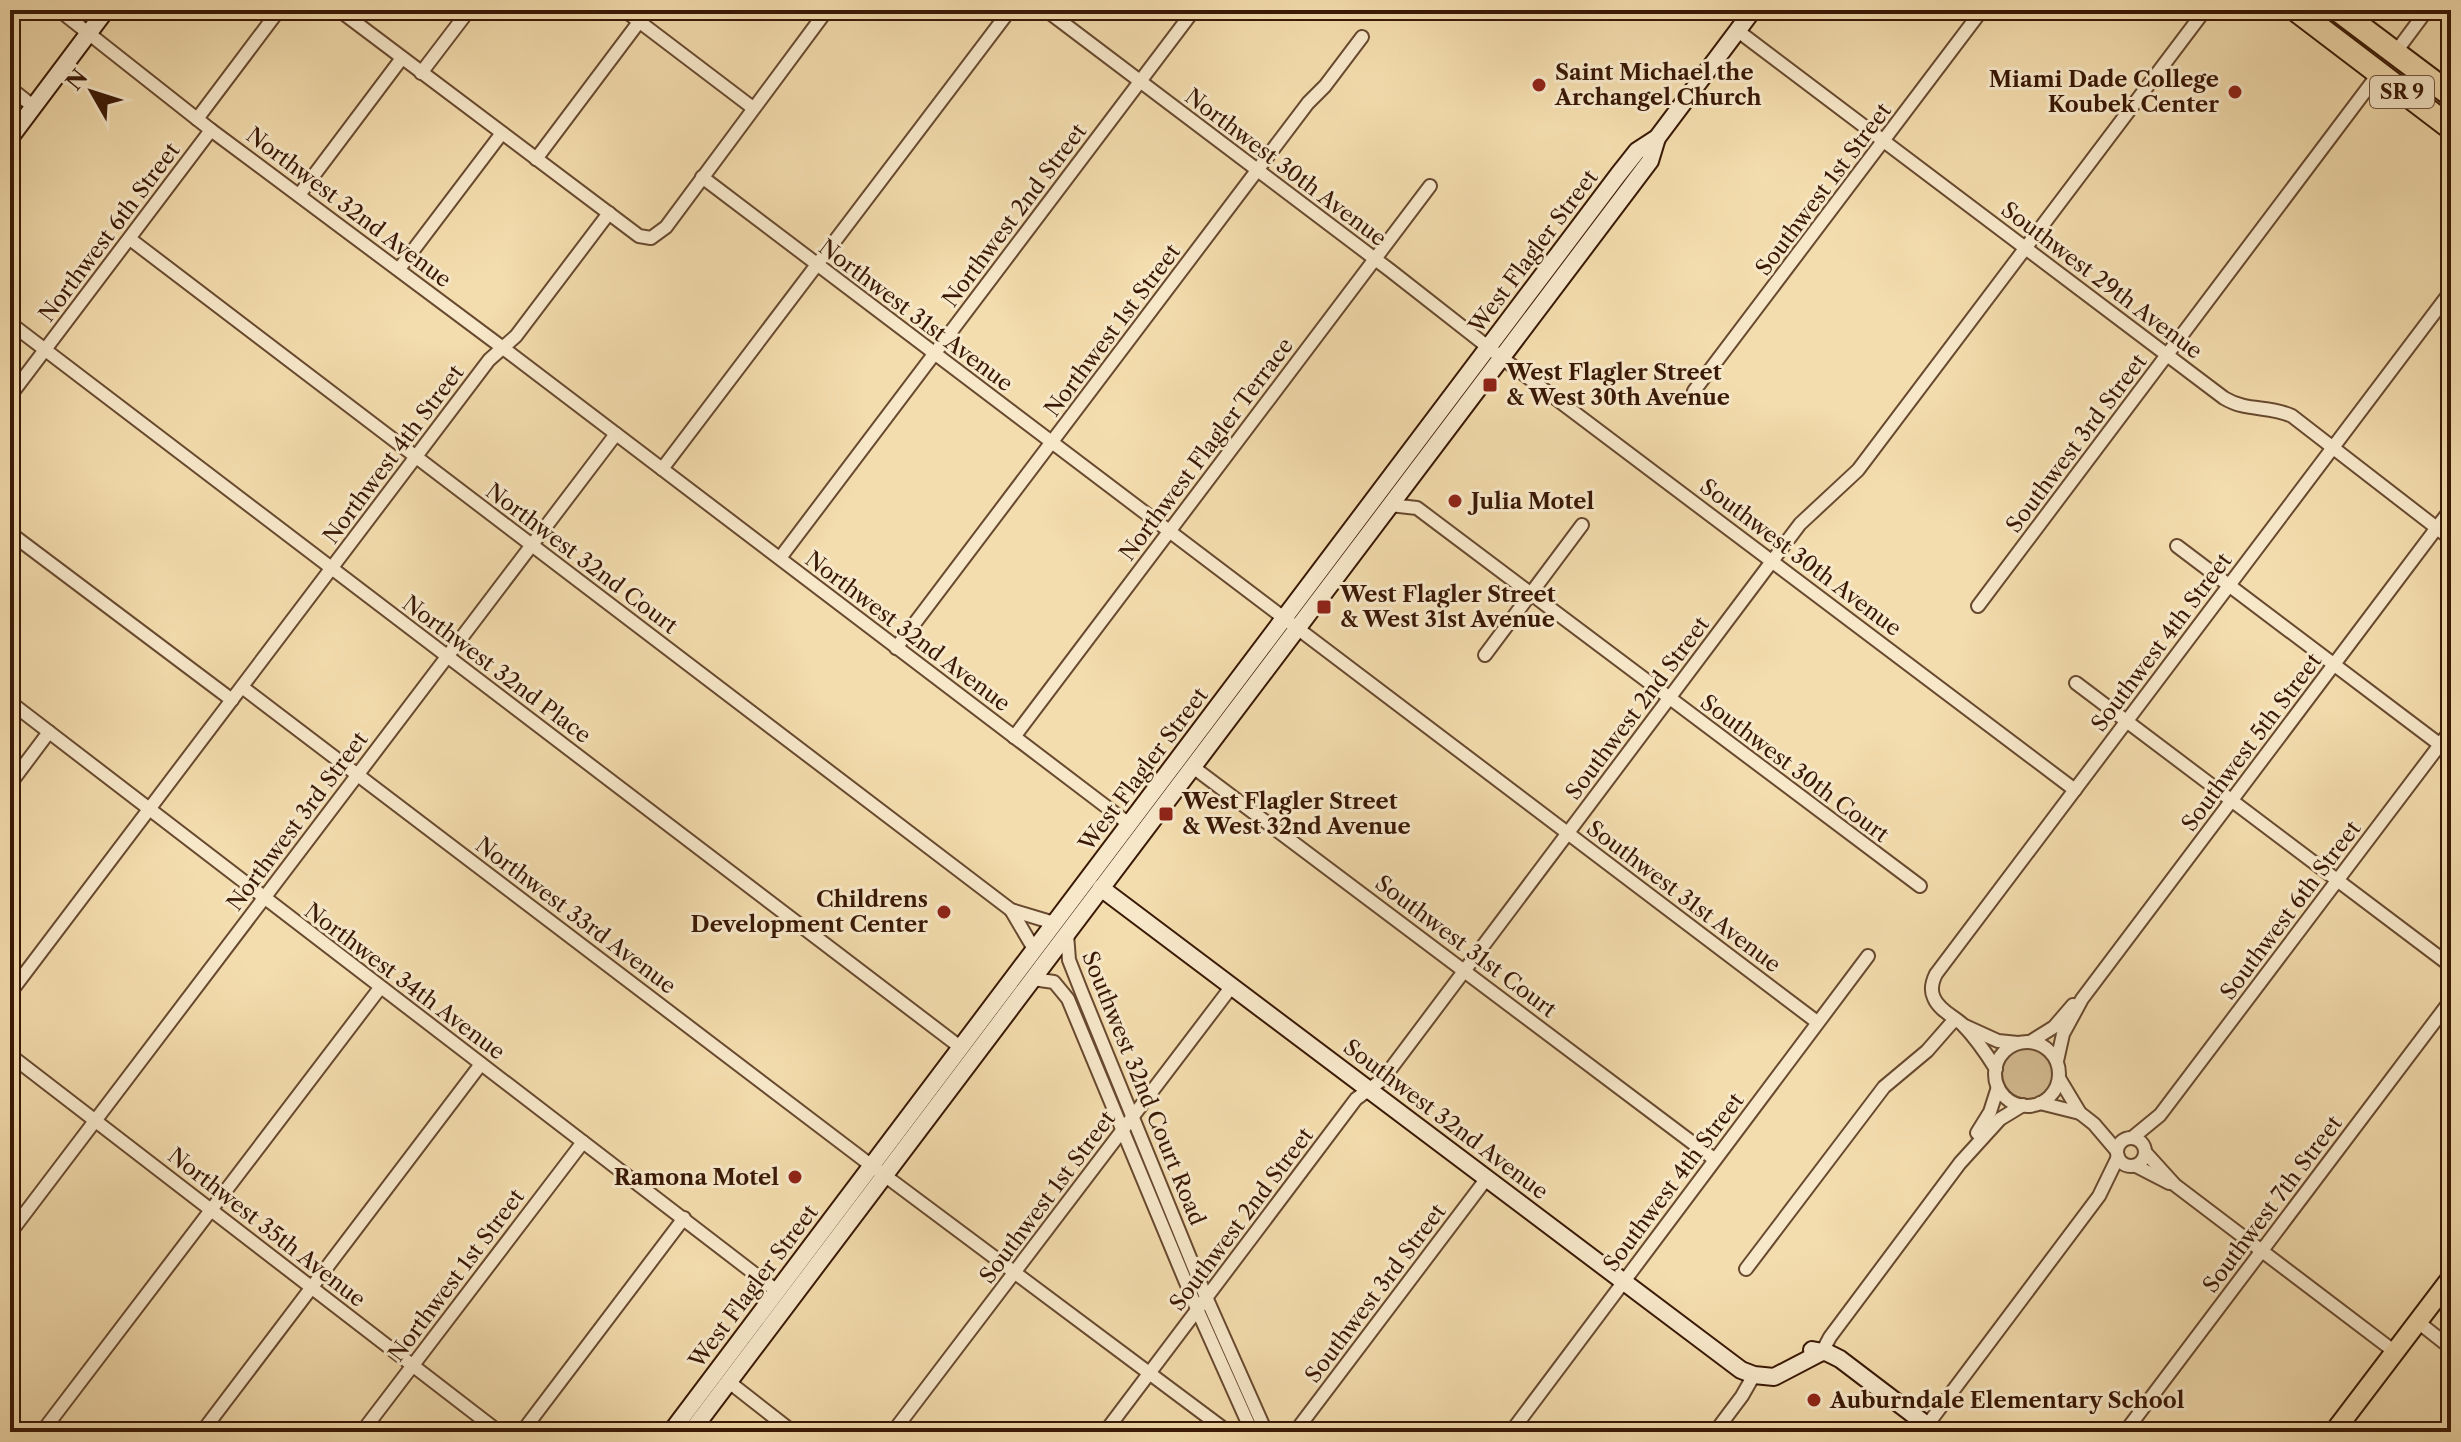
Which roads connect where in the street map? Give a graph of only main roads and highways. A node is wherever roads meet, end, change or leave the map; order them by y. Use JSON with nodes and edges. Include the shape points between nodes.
{"nodes":[{"id":1,"x":106,"y":10,"type":"edge"},
{"id":2,"x":1753,"y":10,"type":"edge"},
{"id":3,"x":2296,"y":10,"type":"edge"},
{"id":4,"x":2338,"y":10,"type":"edge"},
{"id":5,"x":2395,"y":53,"type":"junction"},
{"id":6,"x":2354,"y":54,"type":"junction"},
{"id":7,"x":2419,"y":71,"type":"junction"},
{"id":8,"x":2379,"y":73,"type":"junction"},
{"id":9,"x":2451,"y":95,"type":"edge"},
{"id":10,"x":2451,"y":128,"type":"edge"},
{"id":11,"x":10,"y":138,"type":"edge"},
{"id":12,"x":1657,"y":138,"type":"junction"},
{"id":13,"x":1589,"y":214,"type":"junction"},
{"id":14,"x":1584,"y":247,"type":"junction"},
{"id":15,"x":1495,"y":352,"type":"junction"},
{"id":16,"x":1290,"y":624,"type":"junction"},
{"id":17,"x":1129,"y":824,"type":"junction"},
{"id":18,"x":1149,"y":824,"type":"junction"},
{"id":19,"x":1101,"y":888,"type":"junction"},
{"id":20,"x":1076,"y":894,"type":"junction"},
{"id":21,"x":1060,"y":929,"type":"junction"},
{"id":22,"x":878,"y":1170,"type":"junction"},
{"id":23,"x":2451,"y":1278,"type":"edge"},
{"id":24,"x":1929,"y":1430,"type":"edge"},
{"id":25,"x":671,"y":1432,"type":"edge"},
{"id":26,"x":691,"y":1432,"type":"edge"},
{"id":27,"x":2334,"y":1432,"type":"edge"}],
"edges":[{"from":1,"to":11,"type":"main road"},
{"from":2,"to":12,"type":"main road","name":"West Flagler Street"},
{"from":3,"to":6,"type":"highway","number":"SR 9"},
{"from":4,"to":5,"type":"highway","number":"SR 9"},
{"from":5,"to":6,"type":"highway"},
{"from":5,"to":7,"type":"highway","number":"SR 9"},
{"from":6,"to":8,"type":"highway","number":"SR 9"},
{"from":7,"to":8,"type":"highway"},
{"from":7,"to":9,"type":"highway","number":"SR 9"},
{"from":8,"to":10,"type":"highway","number":"SR 9"},
{"from":12,"to":13,"type":"main road","name":"West Flagler Street","via":[[1637,151]]},
{"from":12,"to":14,"type":"main road","name":"West Flagler Street","via":[[1650,161]]},
{"from":13,"to":14,"type":"main road"},
{"from":13,"to":15,"type":"main road","name":"West Flagler Street"},
{"from":14,"to":15,"type":"main road","name":"West Flagler Street"},
{"from":15,"to":16,"type":"main road","name":"West Flagler Street"},
{"from":15,"to":16,"type":"main road","name":"West Flagler Street","via":[[1405,486]]},
{"from":16,"to":17,"type":"main road","name":"West Flagler Street"},
{"from":16,"to":18,"type":"main road","name":"West Flagler Street"},
{"from":17,"to":18,"type":"main road"},
{"from":17,"to":20,"type":"main road","name":"West Flagler Street"},
{"from":18,"to":19,"type":"main road","name":"West Flagler Street"},
{"from":19,"to":20,"type":"main road"},
{"from":19,"to":21,"type":"main road","name":"West Flagler Street"},
{"from":19,"to":24,"type":"main road","name":"Southwest 32nd Avenue","via":[[1738,1368],[1774,1377],[1822,1352],[1840,1359]]},
{"from":20,"to":21,"type":"main road","name":"West Flagler Street"},
{"from":21,"to":22,"type":"main road","name":"West Flagler Street","via":[[1033,979]]},
{"from":21,"to":22,"type":"main road","name":"West Flagler Street","via":[[1034,949]]},
{"from":22,"to":25,"type":"main road","name":"West Flagler Street","via":[[777,1291]]},
{"from":22,"to":26,"type":"main road","name":"West Flagler Street"},
{"from":23,"to":27,"type":"main road"}]}
